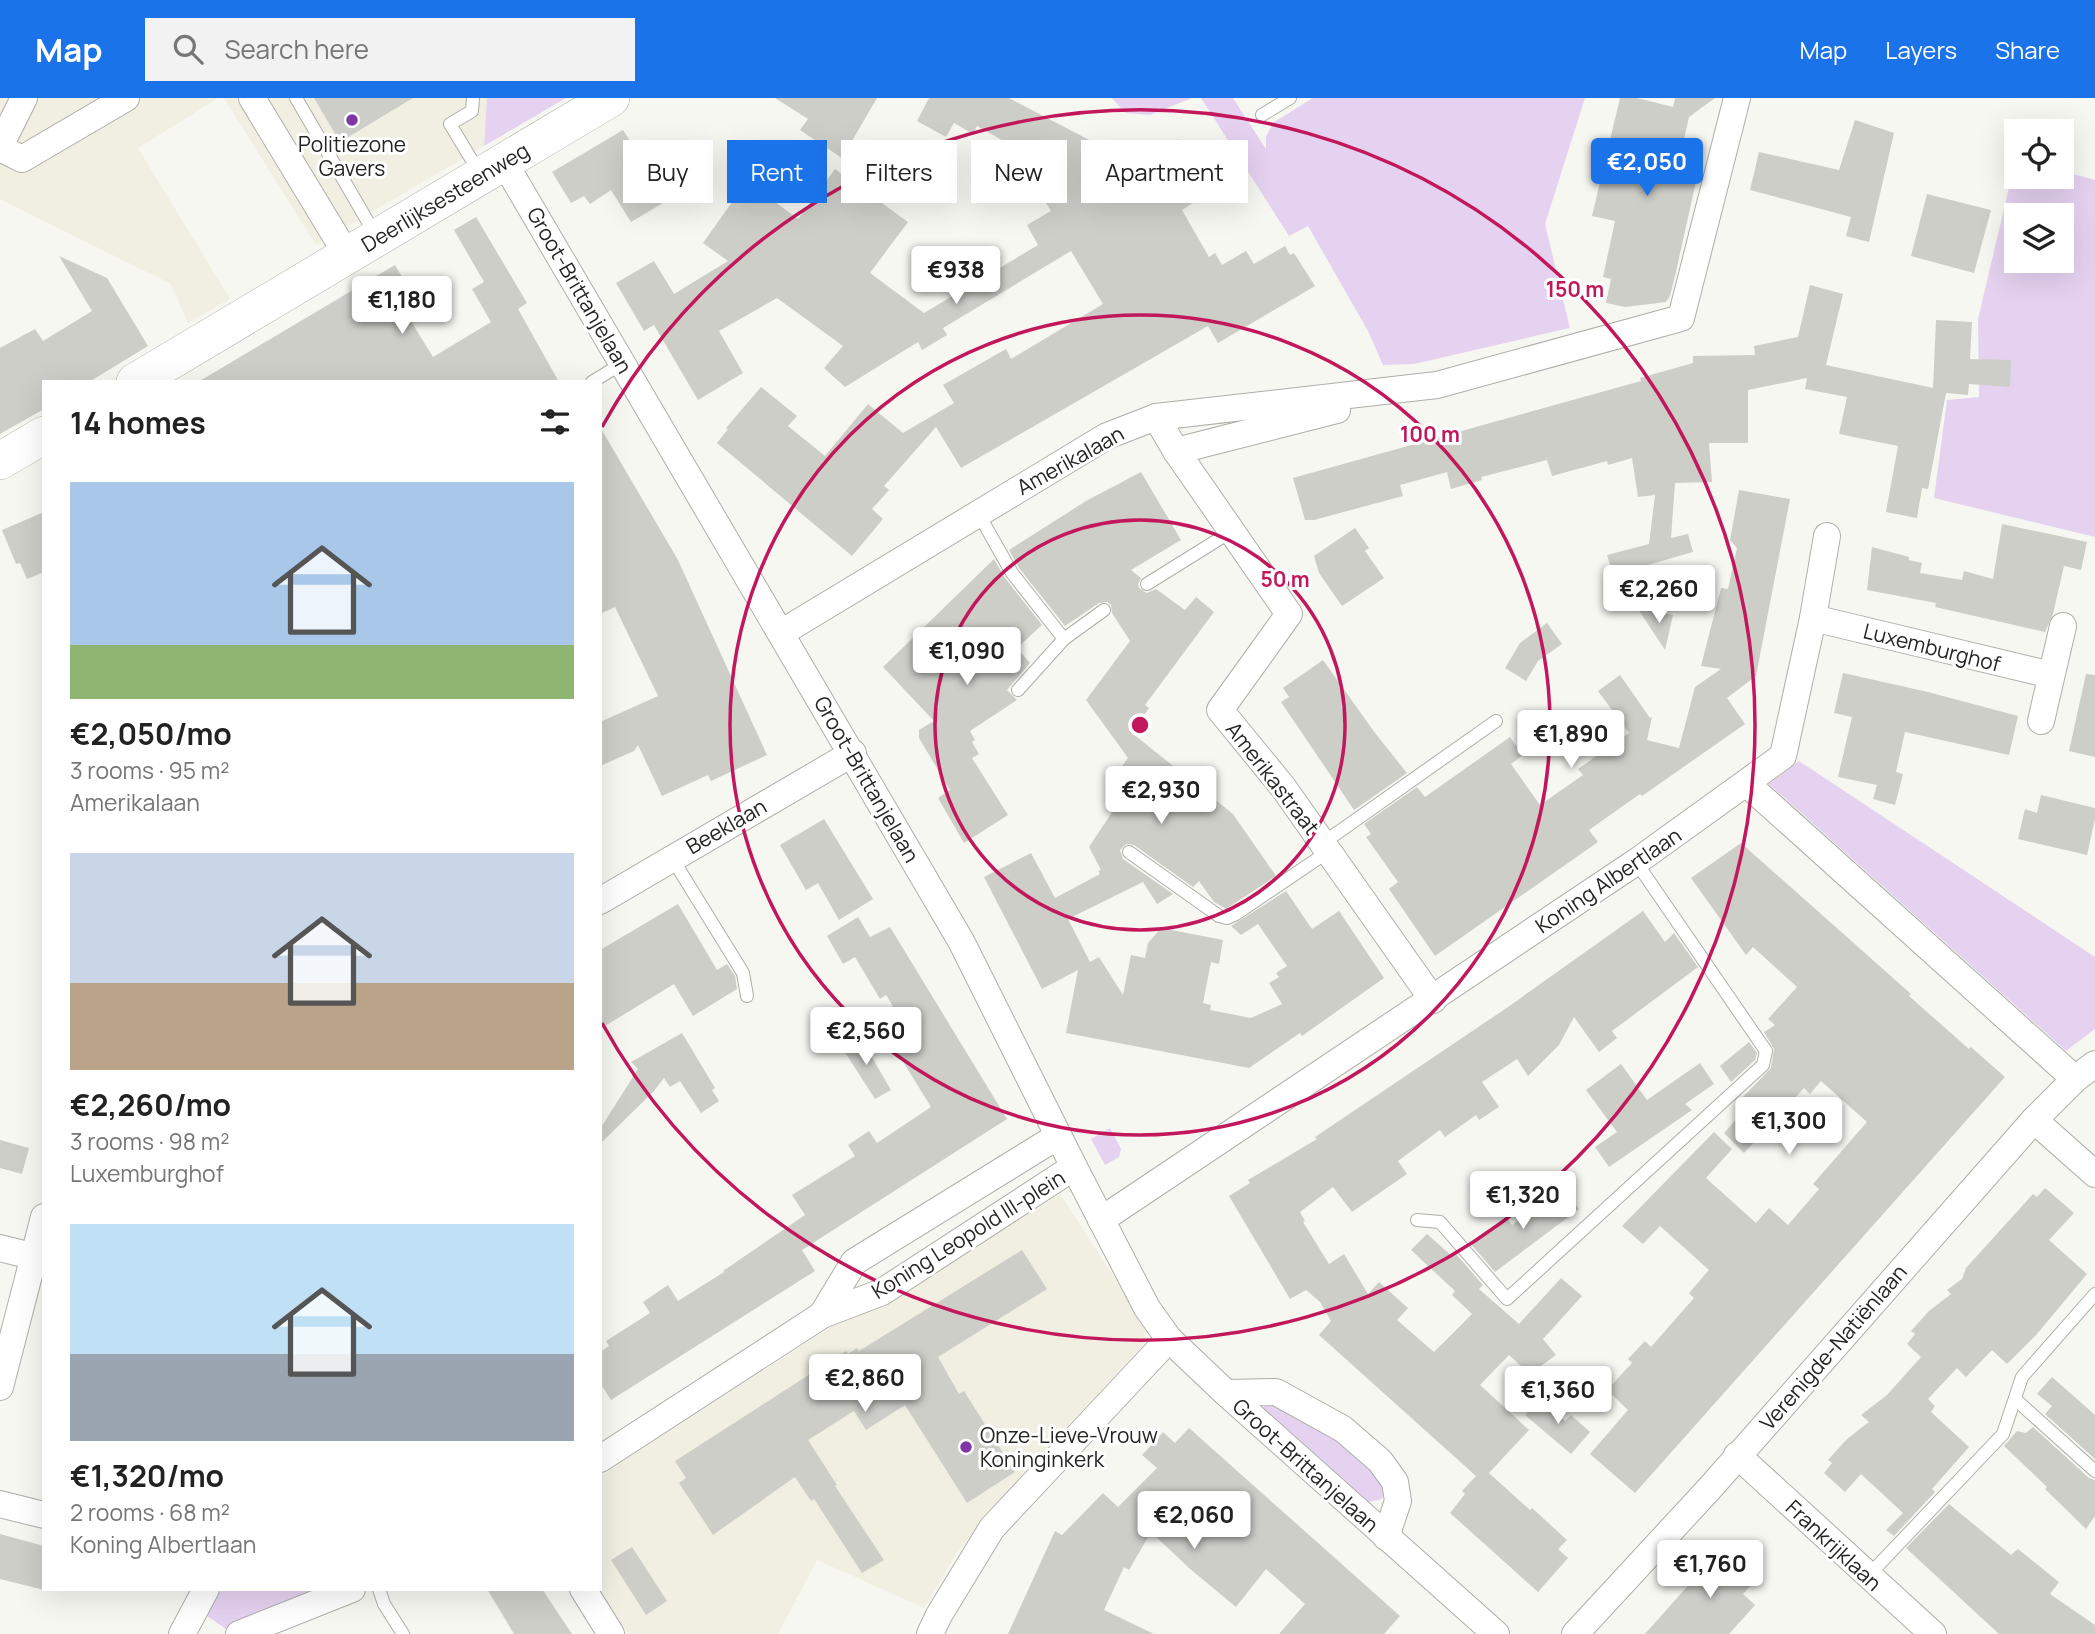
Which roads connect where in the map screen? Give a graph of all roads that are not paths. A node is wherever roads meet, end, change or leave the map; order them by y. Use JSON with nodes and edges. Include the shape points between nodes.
{"nodes":[{"id":1,"x":24,"y":98,"type":"edge"},
{"id":2,"x":126,"y":98,"type":"edge"},
{"id":3,"x":252,"y":98,"type":"edge"},
{"id":4,"x":296,"y":98,"type":"edge"},
{"id":5,"x":473,"y":98,"type":"edge"},
{"id":6,"x":611,"y":98,"type":"edge"},
{"id":7,"x":1290,"y":98,"type":"edge"},
{"id":8,"x":1737,"y":98,"type":"edge"},
{"id":9,"x":1262,"y":115,"type":"dead end"},
{"id":10,"x":0,"y":147,"type":"edge"},
{"id":11,"x":493,"y":168,"type":"junction"},
{"id":12,"x":362,"y":246,"type":"junction"},
{"id":13,"x":623,"y":363,"type":"junction"},
{"id":14,"x":138,"y":380,"type":"edge"},
{"id":15,"x":595,"y":380,"type":"edge"},
{"id":16,"x":1437,"y":385,"type":"junction"},
{"id":17,"x":1156,"y":417,"type":"junction"},
{"id":18,"x":42,"y":436,"type":"edge"},
{"id":19,"x":1176,"y":451,"type":"junction"},
{"id":20,"x":0,"y":461,"type":"edge"},
{"id":21,"x":978,"y":513,"type":"junction"},
{"id":22,"x":1232,"y":531,"type":"junction"},
{"id":23,"x":1827,"y":536,"type":"dead end"},
{"id":24,"x":1147,"y":584,"type":"dead end"},
{"id":25,"x":1104,"y":610,"type":"dead end"},
{"id":26,"x":1813,"y":618,"type":"junction"},
{"id":27,"x":2063,"y":626,"type":"dead end"},
{"id":28,"x":781,"y":633,"type":"junction"},
{"id":29,"x":1064,"y":639,"type":"junction"},
{"id":30,"x":2051,"y":676,"type":"junction"},
{"id":31,"x":1018,"y":690,"type":"dead end"},
{"id":32,"x":2041,"y":721,"type":"dead end"},
{"id":33,"x":1496,"y":722,"type":"dead end"},
{"id":34,"x":853,"y":753,"type":"junction"},
{"id":35,"x":1747,"y":784,"type":"junction"},
{"id":36,"x":1326,"y":847,"type":"junction"},
{"id":37,"x":1129,"y":852,"type":"dead end"},
{"id":38,"x":672,"y":858,"type":"junction"},
{"id":39,"x":1636,"y":862,"type":"junction"},
{"id":40,"x":602,"y":900,"type":"edge"},
{"id":41,"x":747,"y":996,"type":"dead end"},
{"id":42,"x":1433,"y":1000,"type":"junction"},
{"id":43,"x":2085,"y":1072,"type":"edge"},
{"id":44,"x":2034,"y":1120,"type":"junction"},
{"id":45,"x":1058,"y":1136,"type":"junction"},
{"id":46,"x":1074,"y":1167,"type":"junction"},
{"id":47,"x":2095,"y":1174,"type":"edge"},
{"id":48,"x":1101,"y":1220,"type":"junction"},
{"id":49,"x":1417,"y":1220,"type":"dead end"},
{"id":50,"x":42,"y":1233,"type":"edge"},
{"id":51,"x":0,"y":1248,"type":"edge"},
{"id":52,"x":39,"y":1258,"type":"edge"},
{"id":53,"x":2095,"y":1294,"type":"edge"},
{"id":54,"x":822,"y":1315,"type":"junction"},
{"id":55,"x":1169,"y":1339,"type":"junction"},
{"id":56,"x":0,"y":1387,"type":"edge"},
{"id":57,"x":1226,"y":1393,"type":"junction"},
{"id":58,"x":2015,"y":1399,"type":"junction"},
{"id":59,"x":1737,"y":1455,"type":"junction"},
{"id":60,"x":602,"y":1457,"type":"edge"},
{"id":61,"x":2095,"y":1471,"type":"edge"},
{"id":62,"x":0,"y":1504,"type":"edge"},
{"id":63,"x":42,"y":1515,"type":"edge"},
{"id":64,"x":1386,"y":1536,"type":"junction"},
{"id":65,"x":1868,"y":1577,"type":"junction"},
{"id":66,"x":205,"y":1591,"type":"edge"},
{"id":67,"x":347,"y":1591,"type":"edge"},
{"id":68,"x":380,"y":1591,"type":"edge"},
{"id":69,"x":584,"y":1591,"type":"edge"},
{"id":70,"x":182,"y":1634,"type":"edge"},
{"id":71,"x":239,"y":1634,"type":"edge"},
{"id":72,"x":403,"y":1634,"type":"edge"},
{"id":73,"x":611,"y":1634,"type":"edge"},
{"id":74,"x":930,"y":1634,"type":"edge"},
{"id":75,"x":1496,"y":1634,"type":"edge"},
{"id":76,"x":1575,"y":1634,"type":"edge"},
{"id":77,"x":1933,"y":1634,"type":"edge"}],
"edges":[{"from":1,"to":10,"type":"street"},
{"from":2,"to":10,"type":"street","via":[[22,159]]},
{"from":3,"to":12,"type":"street"},
{"from":4,"to":12,"type":"lane"},
{"from":5,"to":11,"type":"lane","via":[[472,111],[450,124]]},
{"from":6,"to":11,"type":"main road","name":"Deerlijksesteenweg"},
{"from":7,"to":9,"type":"lane"},
{"from":8,"to":16,"type":"street","name":"Amerikalaan","via":[[1681,318]]},
{"from":11,"to":12,"type":"main road","name":"Deerlijksesteenweg"},
{"from":11,"to":13,"type":"street","name":"Groot-Brittanjelaan"},
{"from":12,"to":14,"type":"main road","name":"Deerlijksesteenweg"},
{"from":13,"to":15,"type":"lane"},
{"from":13,"to":28,"type":"street","name":"Groot-Brittanjelaan"},
{"from":16,"to":17,"type":"street","name":"Amerikalaan"},
{"from":16,"to":19,"type":"street","name":"Amerikalaan"},
{"from":17,"to":19,"type":"street","name":"Amerikastraat"},
{"from":17,"to":21,"type":"street","name":"Amerikalaan","via":[[1107,436]]},
{"from":18,"to":20,"type":"main road"},
{"from":19,"to":22,"type":"street","name":"Amerikastraat"},
{"from":21,"to":28,"type":"street","name":"Amerikalaan"},
{"from":21,"to":29,"type":"lane","via":[[1012,573]]},
{"from":22,"to":24,"type":"lane"},
{"from":22,"to":36,"type":"street","name":"Amerikastraat","via":[[1289,614],[1220,710]]},
{"from":23,"to":26,"type":"street"},
{"from":25,"to":29,"type":"lane"},
{"from":26,"to":30,"type":"street","name":"Luxemburghof"},
{"from":26,"to":35,"type":"street","via":[[1783,756]]},
{"from":27,"to":30,"type":"street"},
{"from":28,"to":34,"type":"street","name":"Groot-Brittanjelaan"},
{"from":29,"to":31,"type":"lane"},
{"from":30,"to":32,"type":"street"},
{"from":33,"to":36,"type":"lane"},
{"from":34,"to":38,"type":"street","name":"Beeklaan"},
{"from":34,"to":45,"type":"street","name":"Groot-Brittanjelaan","via":[[961,941]]},
{"from":35,"to":39,"type":"street","name":"Koning Albertlaan"},
{"from":35,"to":43,"type":"street"},
{"from":36,"to":37,"type":"lane","via":[[1227,918]]},
{"from":36,"to":42,"type":"street","name":"Amerikastraat"},
{"from":38,"to":40,"type":"street","name":"Beeklaan"},
{"from":38,"to":41,"type":"lane","via":[[743,973]]},
{"from":39,"to":42,"type":"street","name":"Koning Albertlaan"},
{"from":39,"to":49,"type":"lane","via":[[1766,1051],[1763,1065],[1507,1299],[1440,1223]]},
{"from":42,"to":48,"type":"street","name":"Koning Albertlaan"},
{"from":43,"to":44,"type":"street","name":"Verenigde-Natiënlaan"},
{"from":44,"to":47,"type":"street"},
{"from":44,"to":59,"type":"street","name":"Verenigde-Natiënlaan"},
{"from":45,"to":46,"type":"street","name":"Groot-Brittanjelaan"},
{"from":45,"to":54,"type":"street","name":"Koning Leopold III-plein","via":[[854,1262]]},
{"from":46,"to":48,"type":"street","name":"Groot-Brittanjelaan"},
{"from":46,"to":54,"type":"street","name":"Koning Leopold III-plein","via":[[883,1292]]},
{"from":48,"to":55,"type":"street","name":"Groot-Brittanjelaan","via":[[1147,1308]]},
{"from":50,"to":52,"type":"street"},
{"from":51,"to":52,"type":"street"},
{"from":52,"to":56,"type":"street"},
{"from":53,"to":58,"type":"lane","via":[[2022,1377]]},
{"from":54,"to":60,"type":"street","name":"Koning Leopold III-plein"},
{"from":55,"to":57,"type":"street","name":"Groot-Brittanjelaan"},
{"from":55,"to":74,"type":"street","via":[[992,1528]]},
{"from":57,"to":64,"type":"street","name":"Groot-Brittanjelaan"},
{"from":57,"to":64,"type":"street","name":"Groot-Brittanjelaan","via":[[1276,1392],[1343,1429],[1380,1461],[1395,1482],[1398,1501]]},
{"from":58,"to":61,"type":"lane"},
{"from":58,"to":65,"type":"lane","via":[[2003,1434]]},
{"from":59,"to":65,"type":"street","name":"Frankrijklaan"},
{"from":59,"to":76,"type":"street","name":"Verenigde-Natiënlaan"},
{"from":62,"to":63,"type":"street"},
{"from":64,"to":75,"type":"street","name":"Groot-Brittanjelaan"},
{"from":65,"to":77,"type":"street","name":"Frankrijklaan"},
{"from":66,"to":70,"type":"street"},
{"from":67,"to":71,"type":"street"},
{"from":68,"to":72,"type":"lane"},
{"from":69,"to":73,"type":"street"}]}
